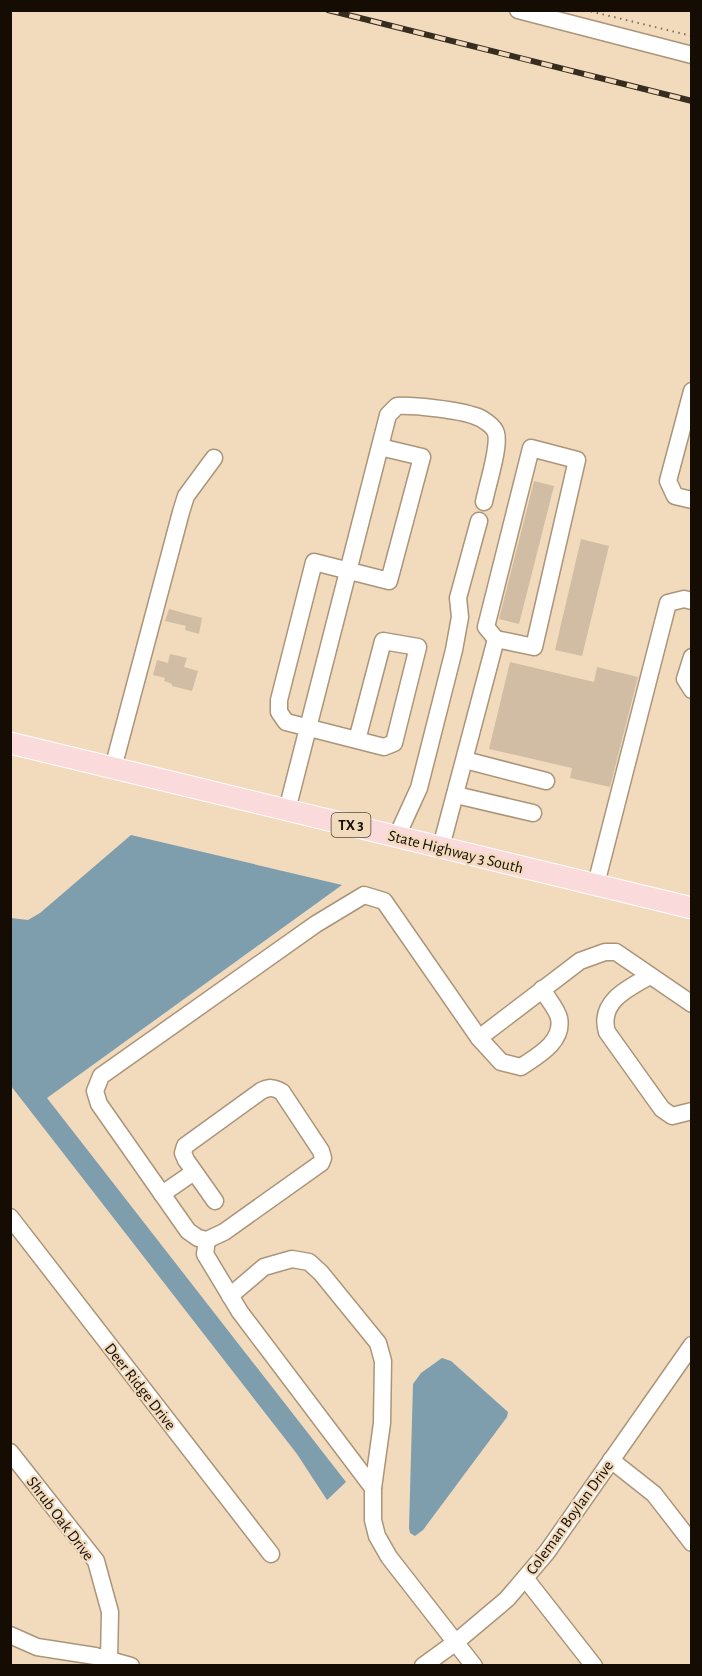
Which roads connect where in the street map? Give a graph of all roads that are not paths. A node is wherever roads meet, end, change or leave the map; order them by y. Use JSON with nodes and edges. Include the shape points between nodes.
{"nodes":[{"id":1,"x":518,"y":10,"type":"edge"},
{"id":2,"x":692,"y":55,"type":"edge"},
{"id":3,"x":692,"y":391,"type":"edge"},
{"id":4,"x":380,"y":447,"type":"junction"},
{"id":5,"x":214,"y":458,"type":"dead end"},
{"id":6,"x":692,"y":500,"type":"edge"},
{"id":7,"x":484,"y":502,"type":"dead end"},
{"id":8,"x":479,"y":521,"type":"dead end"},
{"id":9,"x":347,"y":571,"type":"junction"},
{"id":10,"x":692,"y":601,"type":"edge"},
{"id":11,"x":496,"y":639,"type":"junction"},
{"id":12,"x":692,"y":657,"type":"edge"},
{"id":13,"x":692,"y":690,"type":"edge"},
{"id":14,"x":308,"y":728,"type":"junction"},
{"id":15,"x":357,"y":740,"type":"junction"},
{"id":16,"x":10,"y":743,"type":"edge"},
{"id":17,"x":465,"y":760,"type":"junction"},
{"id":18,"x":113,"y":768,"type":"junction"},
{"id":19,"x":546,"y":781,"type":"dead end"},
{"id":20,"x":456,"y":795,"type":"junction"},
{"id":21,"x":287,"y":810,"type":"junction"},
{"id":22,"x":533,"y":813,"type":"dead end"},
{"id":23,"x":397,"y":836,"type":"junction"},
{"id":24,"x":441,"y":847,"type":"junction"},
{"id":25,"x":596,"y":884,"type":"junction"},
{"id":26,"x":692,"y":908,"type":"edge"},
{"id":27,"x":650,"y":976,"type":"junction"},
{"id":28,"x":542,"y":989,"type":"junction"},
{"id":29,"x":692,"y":1004,"type":"edge"},
{"id":30,"x":479,"y":1038,"type":"junction"},
{"id":31,"x":692,"y":1111,"type":"edge"},
{"id":32,"x":194,"y":1172,"type":"junction"},
{"id":33,"x":162,"y":1194,"type":"junction"},
{"id":34,"x":215,"y":1202,"type":"dead end"},
{"id":35,"x":11,"y":1218,"type":"edge"},
{"id":36,"x":207,"y":1240,"type":"junction"},
{"id":37,"x":230,"y":1296,"type":"junction"},
{"id":38,"x":692,"y":1346,"type":"edge"},
{"id":39,"x":10,"y":1452,"type":"edge"},
{"id":40,"x":611,"y":1460,"type":"junction"},
{"id":41,"x":373,"y":1488,"type":"junction"},
{"id":42,"x":692,"y":1543,"type":"edge"},
{"id":43,"x":271,"y":1554,"type":"dead end"},
{"id":44,"x":525,"y":1578,"type":"junction"},
{"id":45,"x":10,"y":1635,"type":"edge"},
{"id":46,"x":456,"y":1642,"type":"junction"},
{"id":47,"x":109,"y":1660,"type":"junction"},
{"id":48,"x":131,"y":1665,"type":"edge"},
{"id":49,"x":423,"y":1665,"type":"edge"},
{"id":50,"x":474,"y":1665,"type":"edge"},
{"id":51,"x":594,"y":1665,"type":"edge"}],
"edges":[{"from":1,"to":2,"type":"street"},
{"from":3,"to":6,"type":"street","via":[[668,481],[675,496]]},
{"from":4,"to":7,"type":"street","via":[[388,415],[397,405],[476,416],[496,433],[496,453]]},
{"from":4,"to":9,"type":"street"},
{"from":4,"to":9,"type":"street","via":[[422,457],[389,581]]},
{"from":5,"to":18,"type":"street","via":[[186,496]]},
{"from":8,"to":23,"type":"street","via":[[458,598],[460,617],[454,650],[419,788]]},
{"from":9,"to":14,"type":"street"},
{"from":9,"to":14,"type":"street","via":[[314,562],[279,700],[279,712],[286,722]]},
{"from":10,"to":25,"type":"street","via":[[668,603]]},
{"from":11,"to":11,"type":"street","via":[[534,647],[577,460],[531,448],[486,627]]},
{"from":11,"to":17,"type":"street"},
{"from":12,"to":13,"type":"street","via":[[685,679]]},
{"from":14,"to":15,"type":"street"},
{"from":14,"to":21,"type":"street"},
{"from":15,"to":15,"type":"street","via":[[384,747],[394,743],[418,647],[382,641]]},
{"from":16,"to":18,"type":"main road","name":"State Highway 3 South","number":"TX 3"},
{"from":17,"to":19,"type":"street"},
{"from":17,"to":20,"type":"street"},
{"from":18,"to":21,"type":"main road","name":"State Highway 3 South","number":"TX 3"},
{"from":20,"to":22,"type":"street"},
{"from":20,"to":24,"type":"street"},
{"from":21,"to":23,"type":"main road","name":"State Highway 3 South","number":"TX 3"},
{"from":23,"to":24,"type":"main road","name":"State Highway 3 South","number":"TX 3"},
{"from":24,"to":25,"type":"main road","name":"State Highway 3 South","number":"TX 3"},
{"from":25,"to":26,"type":"main road","name":"State Highway 3 South","number":"TX 3"},
{"from":27,"to":28,"type":"street","via":[[616,952],[605,952],[580,961]]},
{"from":27,"to":29,"type":"street"},
{"from":27,"to":31,"type":"street","via":[[618,995],[609,1006],[607,1032],[662,1108],[672,1116]]},
{"from":28,"to":30,"type":"street"},
{"from":28,"to":30,"type":"street","via":[[559,1017],[558,1034],[546,1050],[521,1067],[501,1062]]},
{"from":30,"to":33,"type":"street","via":[[384,902],[364,895],[316,924],[101,1077],[95,1091],[99,1104]]},
{"from":32,"to":33,"type":"street"},
{"from":32,"to":34,"type":"street"},
{"from":32,"to":36,"type":"street","via":[[183,1153],[185,1146],[267,1088],[282,1092],[323,1158],[224,1232]]},
{"from":33,"to":36,"type":"street","via":[[188,1231]]},
{"from":35,"to":43,"type":"street","name":"Deer Ridge Drive"},
{"from":36,"to":37,"type":"street","via":[[205,1254]]},
{"from":37,"to":41,"type":"street"},
{"from":37,"to":41,"type":"street","via":[[264,1267],[292,1259],[309,1262],[378,1343],[383,1361],[382,1406]]},
{"from":38,"to":40,"type":"street","name":"Coleman Boylan Drive"},
{"from":39,"to":47,"type":"street","name":"Shrub Oak Drive","via":[[96,1561],[110,1612]]},
{"from":40,"to":42,"type":"street","via":[[654,1494]]},
{"from":40,"to":44,"type":"street","name":"Coleman Boylan Drive"},
{"from":41,"to":46,"type":"street","via":[[375,1528],[388,1557]]},
{"from":44,"to":46,"type":"street","name":"Coleman Boylan Drive","via":[[507,1599]]},
{"from":44,"to":51,"type":"street"},
{"from":45,"to":47,"type":"street","via":[[37,1647]]},
{"from":46,"to":49,"type":"street","name":"Coleman Boylan Drive"},
{"from":46,"to":50,"type":"street"},
{"from":47,"to":48,"type":"street"}]}
